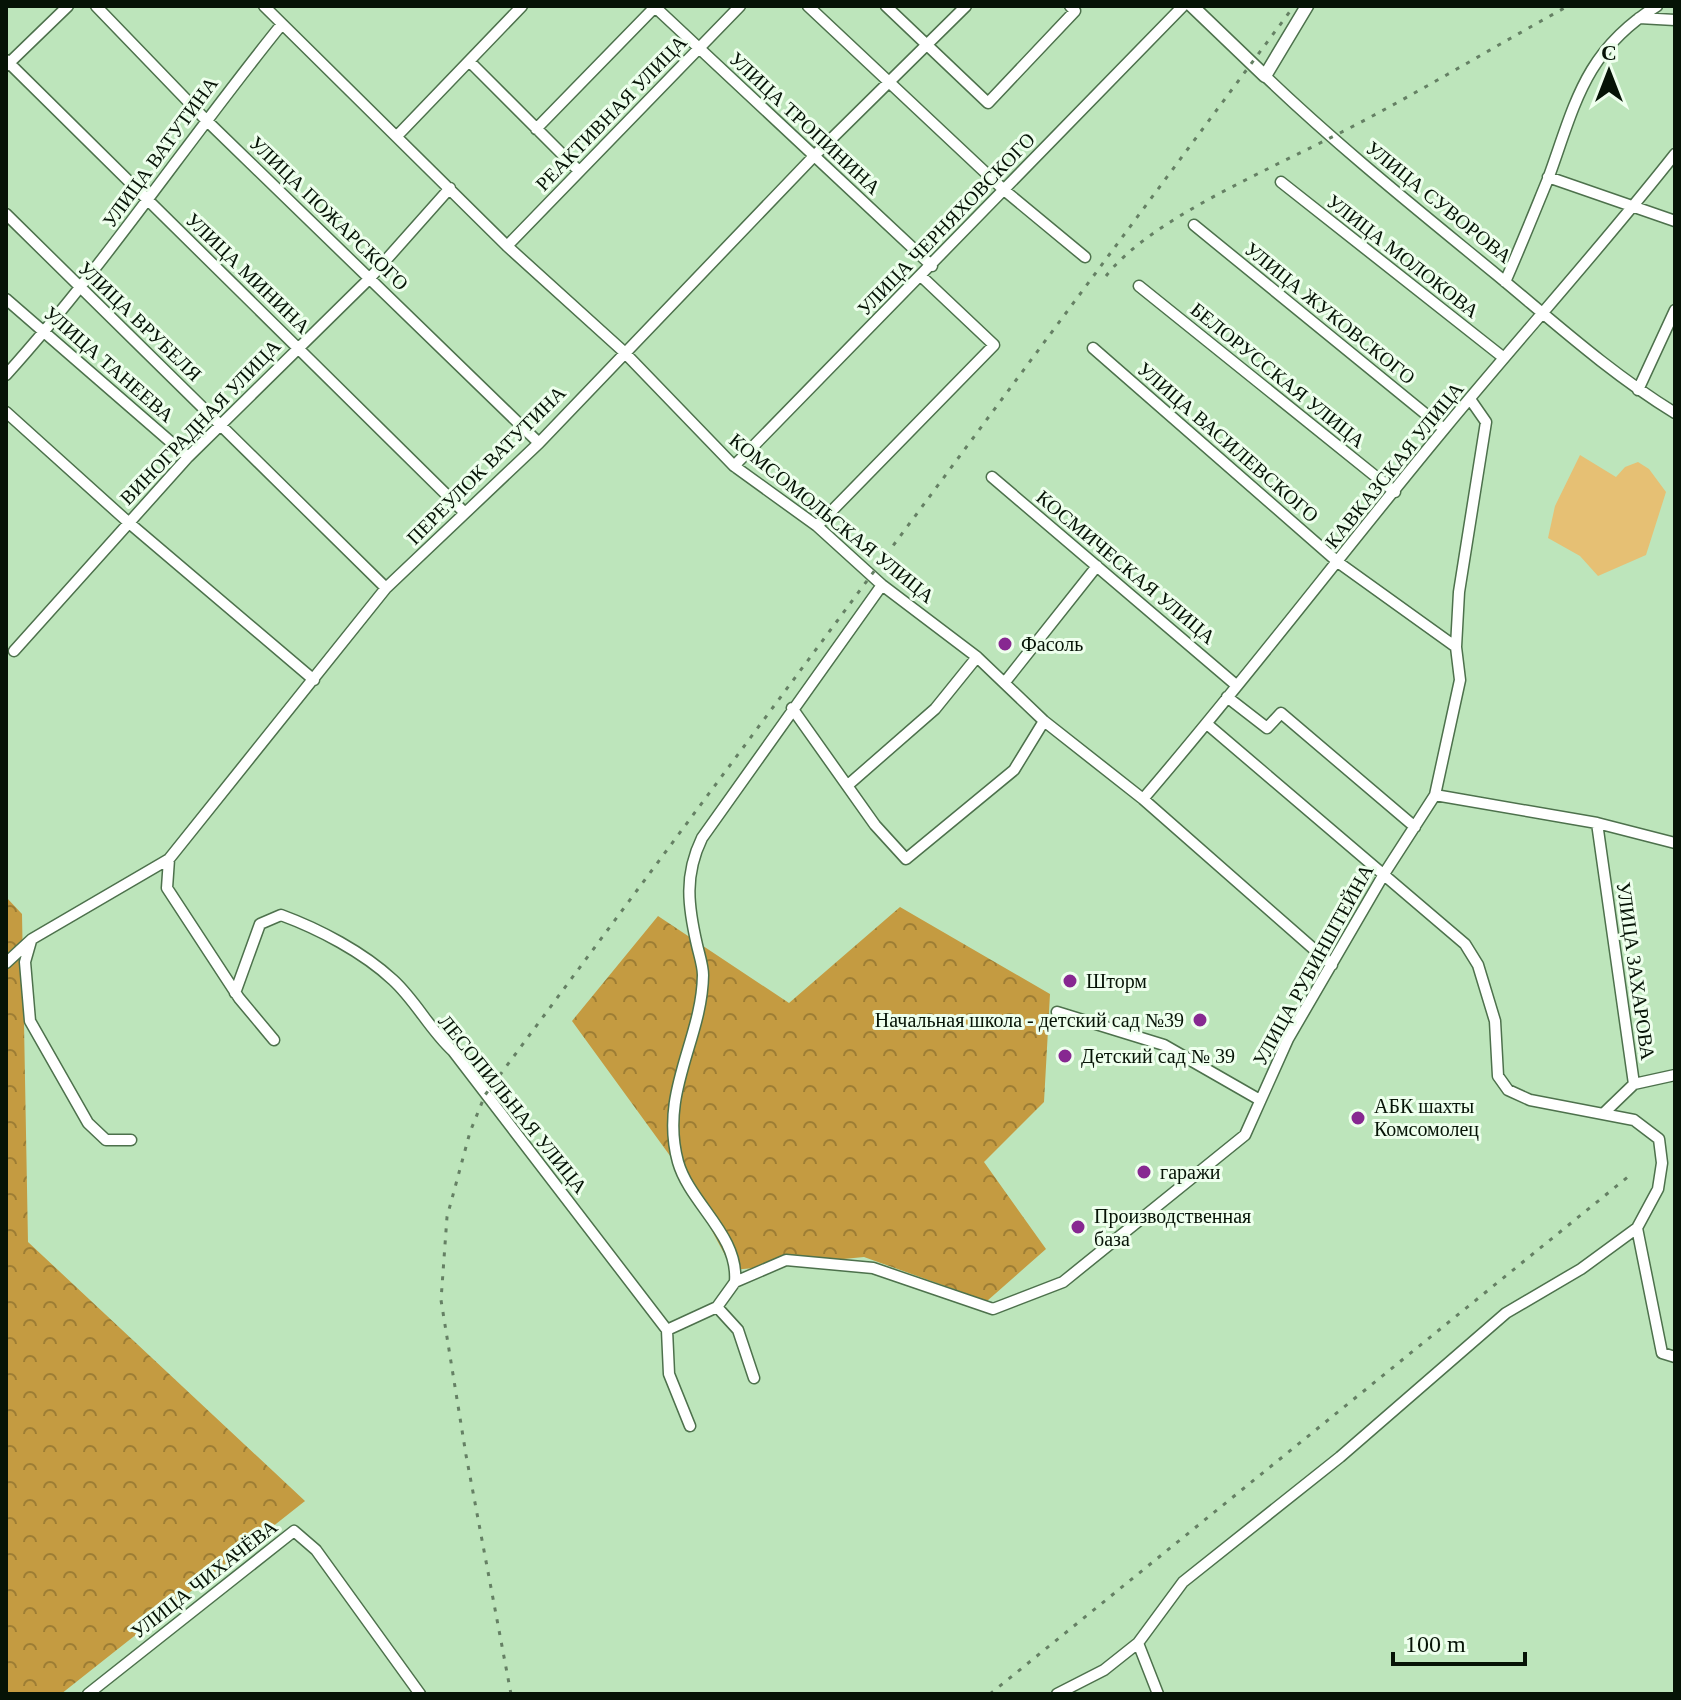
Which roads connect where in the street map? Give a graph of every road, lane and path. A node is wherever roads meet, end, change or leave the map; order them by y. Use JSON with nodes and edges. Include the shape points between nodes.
{"nodes":[{"id":1,"x":68,"y":6,"type":"edge"},
{"id":2,"x":96,"y":6,"type":"edge"},
{"id":3,"x":264,"y":6,"type":"edge"},
{"id":4,"x":522,"y":6,"type":"edge"},
{"id":5,"x":655,"y":6,"type":"edge"},
{"id":6,"x":740,"y":6,"type":"edge"},
{"id":7,"x":808,"y":6,"type":"edge"},
{"id":8,"x":886,"y":6,"type":"edge"},
{"id":9,"x":966,"y":6,"type":"edge"},
{"id":10,"x":1070,"y":6,"type":"edge"},
{"id":11,"x":1183,"y":6,"type":"edge"},
{"id":12,"x":1192,"y":6,"type":"edge"},
{"id":13,"x":1307,"y":6,"type":"edge"},
{"id":14,"x":1657,"y":6,"type":"edge"},
{"id":15,"x":1637,"y":18,"type":"junction"},
{"id":16,"x":1675,"y":20,"type":"edge"},
{"id":17,"x":282,"y":24,"type":"junction"},
{"id":18,"x":927,"y":45,"type":"junction"},
{"id":19,"x":699,"y":48,"type":"junction"},
{"id":20,"x":470,"y":62,"type":"junction"},
{"id":21,"x":7,"y":63,"type":"edge"},
{"id":22,"x":1265,"y":76,"type":"junction"},
{"id":23,"x":888,"y":84,"type":"junction"},
{"id":24,"x":205,"y":119,"type":"junction"},
{"id":25,"x":536,"y":129,"type":"junction"},
{"id":26,"x":397,"y":136,"type":"junction"},
{"id":27,"x":1675,"y":154,"type":"edge"},
{"id":28,"x":815,"y":155,"type":"junction"},
{"id":29,"x":579,"y":171,"type":"junction"},
{"id":30,"x":1548,"y":177,"type":"junction"},
{"id":31,"x":1281,"y":182,"type":"dead end"},
{"id":32,"x":450,"y":188,"type":"junction"},
{"id":33,"x":1004,"y":190,"type":"junction"},
{"id":34,"x":148,"y":201,"type":"junction"},
{"id":35,"x":1634,"y":206,"type":"junction"},
{"id":36,"x":6,"y":214,"type":"edge"},
{"id":37,"x":1675,"y":221,"type":"edge"},
{"id":38,"x":1194,"y":225,"type":"dead end"},
{"id":39,"x":507,"y":246,"type":"junction"},
{"id":40,"x":1085,"y":257,"type":"dead end"},
{"id":41,"x":932,"y":266,"type":"junction"},
{"id":42,"x":922,"y":277,"type":"junction"},
{"id":43,"x":370,"y":278,"type":"junction"},
{"id":44,"x":1505,"y":282,"type":"junction"},
{"id":45,"x":1139,"y":286,"type":"dead end"},
{"id":46,"x":81,"y":288,"type":"junction"},
{"id":47,"x":6,"y":299,"type":"edge"},
{"id":48,"x":1675,"y":310,"type":"edge"},
{"id":49,"x":1541,"y":314,"type":"junction"},
{"id":50,"x":46,"y":331,"type":"junction"},
{"id":51,"x":297,"y":346,"type":"junction"},
{"id":52,"x":1093,"y":348,"type":"dead end"},
{"id":53,"x":623,"y":351,"type":"junction"},
{"id":54,"x":1504,"y":358,"type":"junction"},
{"id":55,"x":6,"y":375,"type":"edge"},
{"id":56,"x":1638,"y":390,"type":"junction"},
{"id":57,"x":1470,"y":399,"type":"junction"},
{"id":58,"x":6,"y":412,"type":"edge"},
{"id":59,"x":1675,"y":413,"type":"edge"},
{"id":60,"x":221,"y":425,"type":"junction"},
{"id":61,"x":1444,"y":429,"type":"junction"},
{"id":62,"x":539,"y":443,"type":"junction"},
{"id":63,"x":188,"y":457,"type":"junction"},
{"id":64,"x":734,"y":466,"type":"junction"},
{"id":65,"x":992,"y":477,"type":"dead end"},
{"id":66,"x":1395,"y":492,"type":"junction"},
{"id":67,"x":465,"y":513,"type":"junction"},
{"id":68,"x":128,"y":522,"type":"junction"},
{"id":69,"x":817,"y":526,"type":"junction"},
{"id":70,"x":1339,"y":563,"type":"junction"},
{"id":71,"x":1097,"y":566,"type":"junction"},
{"id":72,"x":882,"y":585,"type":"junction"},
{"id":73,"x":386,"y":588,"type":"junction"},
{"id":74,"x":1456,"y":647,"type":"junction"},
{"id":75,"x":14,"y":651,"type":"dead end"},
{"id":76,"x":977,"y":657,"type":"junction"},
{"id":77,"x":314,"y":680,"type":"junction"},
{"id":78,"x":1005,"y":682,"type":"junction"},
{"id":79,"x":1236,"y":685,"type":"junction"},
{"id":80,"x":1227,"y":697,"type":"junction"},
{"id":81,"x":792,"y":708,"type":"junction"},
{"id":82,"x":1044,"y":721,"type":"junction"},
{"id":83,"x":1207,"y":724,"type":"junction"},
{"id":84,"x":848,"y":785,"type":"junction"},
{"id":85,"x":1435,"y":795,"type":"junction"},
{"id":86,"x":1143,"y":799,"type":"junction"},
{"id":87,"x":1597,"y":823,"type":"junction"},
{"id":88,"x":1415,"y":827,"type":"junction"},
{"id":89,"x":1675,"y":843,"type":"edge"},
{"id":90,"x":169,"y":859,"type":"junction"},
{"id":91,"x":1384,"y":874,"type":"junction"},
{"id":92,"x":32,"y":939,"type":"junction"},
{"id":93,"x":6,"y":963,"type":"edge"},
{"id":94,"x":1332,"y":965,"type":"junction"},
{"id":95,"x":235,"y":993,"type":"junction"},
{"id":96,"x":1057,"y":1012,"type":"dead end"},
{"id":97,"x":274,"y":1040,"type":"dead end"},
{"id":98,"x":1675,"y":1075,"type":"edge"},
{"id":99,"x":1634,"y":1084,"type":"junction"},
{"id":100,"x":1260,"y":1100,"type":"junction"},
{"id":101,"x":1605,"y":1112,"type":"junction"},
{"id":102,"x":131,"y":1140,"type":"dead end"},
{"id":103,"x":1637,"y":1228,"type":"junction"},
{"id":104,"x":735,"y":1282,"type":"junction"},
{"id":105,"x":717,"y":1307,"type":"junction"},
{"id":106,"x":667,"y":1330,"type":"junction"},
{"id":107,"x":1675,"y":1357,"type":"edge"},
{"id":108,"x":754,"y":1378,"type":"dead end"},
{"id":109,"x":690,"y":1426,"type":"dead end"},
{"id":110,"x":1138,"y":1643,"type":"junction"},
{"id":111,"x":88,"y":1694,"type":"edge"},
{"id":112,"x":420,"y":1694,"type":"edge"},
{"id":113,"x":1057,"y":1694,"type":"edge"},
{"id":114,"x":1158,"y":1694,"type":"edge"}],
"edges":[{"from":1,"to":21,"type":"street"},
{"from":2,"to":24,"type":"street","name":"УЛИЦА ПОЖАРСКОГО"},
{"from":3,"to":17,"type":"street","name":"КОМСОМОЛЬСКАЯ УЛИЦА"},
{"from":4,"to":20,"type":"street"},
{"from":5,"to":19,"type":"street","name":"УЛИЦА ТРОПИНИНА"},
{"from":5,"to":25,"type":"street"},
{"from":6,"to":19,"type":"street","name":"РЕАКТИВНАЯ УЛИЦА"},
{"from":7,"to":23,"type":"street"},
{"from":8,"to":18,"type":"street"},
{"from":9,"to":18,"type":"street","name":"ПЕРЕУЛОК ВАТУТИНА"},
{"from":10,"to":18,"type":"street","via":[[1075,11],[988,103]]},
{"from":11,"to":33,"type":"street","name":"УЛИЦА ЧЕРНЯХОВСКОГО"},
{"from":12,"to":22,"type":"main road","name":"УЛИЦА СУВОРОВА"},
{"from":13,"to":22,"type":"main road"},
{"from":14,"to":15,"type":"street"},
{"from":15,"to":16,"type":"street"},
{"from":15,"to":30,"type":"street","via":[[1608,44],[1575,98]]},
{"from":17,"to":24,"type":"street","name":"УЛИЦА ВАТУТИНА"},
{"from":17,"to":26,"type":"street","name":"КОМСОМОЛЬСКАЯ УЛИЦА"},
{"from":18,"to":23,"type":"street","name":"ПЕРЕУЛОК ВАТУТИНА"},
{"from":19,"to":28,"type":"street","name":"УЛИЦА ТРОПИНИНА"},
{"from":19,"to":29,"type":"street","name":"РЕАКТИВНАЯ УЛИЦА"},
{"from":20,"to":25,"type":"street"},
{"from":20,"to":26,"type":"street"},
{"from":21,"to":34,"type":"street","name":"УЛИЦА МИНИНА"},
{"from":22,"to":44,"type":"street","name":"УЛИЦА СУВОРОВА","via":[[1330,139]]},
{"from":23,"to":28,"type":"street","name":"ПЕРЕУЛОК ВАТУТИНА"},
{"from":23,"to":33,"type":"street"},
{"from":24,"to":34,"type":"street","name":"УЛИЦА ВАТУТИНА"},
{"from":24,"to":43,"type":"street","name":"УЛИЦА ПОЖАРСКОГО"},
{"from":25,"to":29,"type":"street"},
{"from":26,"to":32,"type":"street","name":"КОМСОМОЛЬСКАЯ УЛИЦА"},
{"from":27,"to":35,"type":"street","name":"КАВКАЗСКАЯ УЛИЦА"},
{"from":28,"to":41,"type":"street","name":"УЛИЦА ТРОПИНИНА"},
{"from":28,"to":53,"type":"street","name":"ПЕРЕУЛОК ВАТУТИНА"},
{"from":29,"to":39,"type":"street","name":"РЕАКТИВНАЯ УЛИЦА"},
{"from":30,"to":35,"type":"street"},
{"from":30,"to":44,"type":"street"},
{"from":31,"to":54,"type":"street","name":"УЛИЦА МОЛОКОВА"},
{"from":32,"to":39,"type":"street","name":"КОМСОМОЛЬСКАЯ УЛИЦА"},
{"from":32,"to":43,"type":"street","name":"ВИНОГРАДНАЯ УЛИЦА"},
{"from":33,"to":40,"type":"street"},
{"from":33,"to":41,"type":"street","name":"УЛИЦА ЧЕРНЯХОВСКОГО"},
{"from":34,"to":46,"type":"street","name":"УЛИЦА ВАТУТИНА"},
{"from":34,"to":51,"type":"street","name":"УЛИЦА МИНИНА"},
{"from":35,"to":37,"type":"street"},
{"from":35,"to":49,"type":"street","name":"КАВКАЗСКАЯ УЛИЦА"},
{"from":36,"to":46,"type":"street","name":"УЛИЦА ВРУБЕЛЯ"},
{"from":38,"to":61,"type":"street","name":"УЛИЦА ЖУКОВСКОГО"},
{"from":39,"to":53,"type":"street","name":"КОМСОМОЛЬСКАЯ УЛИЦА"},
{"from":41,"to":42,"type":"street","name":"УЛИЦА ЧЕРНЯХОВСКОГО"},
{"from":42,"to":64,"type":"street","name":"УЛИЦА ЧЕРНЯХОВСКОГО"},
{"from":42,"to":69,"type":"street","via":[[994,345]]},
{"from":43,"to":51,"type":"street","name":"ВИНОГРАДНАЯ УЛИЦА"},
{"from":43,"to":62,"type":"street","name":"УЛИЦА ПОЖАРСКОГО"},
{"from":44,"to":49,"type":"street","name":"УЛИЦА СУВОРОВА"},
{"from":45,"to":66,"type":"street","name":"БЕЛОРУССКАЯ УЛИЦА"},
{"from":46,"to":50,"type":"street","name":"УЛИЦА ВАТУТИНА"},
{"from":46,"to":60,"type":"street","name":"УЛИЦА ВРУБЕЛЯ"},
{"from":47,"to":50,"type":"street","name":"УЛИЦА ТАНЕЕВА"},
{"from":48,"to":56,"type":"street"},
{"from":49,"to":54,"type":"street","name":"КАВКАЗСКАЯ УЛИЦА"},
{"from":49,"to":56,"type":"street","name":"УЛИЦА СУВОРОВА"},
{"from":50,"to":55,"type":"street","name":"УЛИЦА ВАТУТИНА"},
{"from":50,"to":63,"type":"street","name":"УЛИЦА ТАНЕЕВА"},
{"from":51,"to":60,"type":"street","name":"ВИНОГРАДНАЯ УЛИЦА"},
{"from":51,"to":67,"type":"street","name":"УЛИЦА МИНИНА"},
{"from":52,"to":70,"type":"street","name":"УЛИЦА ВАСИЛЕВСКОГО"},
{"from":53,"to":62,"type":"street","name":"ПЕРЕУЛОК ВАТУТИНА"},
{"from":53,"to":64,"type":"street","name":"КОМСОМОЛЬСКАЯ УЛИЦА"},
{"from":54,"to":57,"type":"street","name":"КАВКАЗСКАЯ УЛИЦА"},
{"from":56,"to":59,"type":"street","name":"УЛИЦА СУВОРОВА"},
{"from":57,"to":61,"type":"street","name":"КАВКАЗСКАЯ УЛИЦА"},
{"from":57,"to":74,"type":"street","name":"УЛИЦА РУБИНШТЕЙНА","via":[[1486,422],[1459,592]]},
{"from":58,"to":68,"type":"street"},
{"from":60,"to":63,"type":"street","name":"ВИНОГРАДНАЯ УЛИЦА"},
{"from":60,"to":73,"type":"street","name":"УЛИЦА ВРУБЕЛЯ"},
{"from":61,"to":66,"type":"street","name":"КАВКАЗСКАЯ УЛИЦА"},
{"from":62,"to":67,"type":"street","name":"ПЕРЕУЛОК ВАТУТИНА"},
{"from":63,"to":68,"type":"street","name":"ВИНОГРАДНАЯ УЛИЦА"},
{"from":64,"to":69,"type":"street","name":"КОМСОМОЛЬСКАЯ УЛИЦА"},
{"from":65,"to":71,"type":"street","name":"КОСМИЧЕСКАЯ УЛИЦА"},
{"from":66,"to":70,"type":"street","name":"КАВКАЗСКАЯ УЛИЦА"},
{"from":67,"to":73,"type":"street","name":"ПЕРЕУЛОК ВАТУТИНА"},
{"from":68,"to":75,"type":"street","name":"ВИНОГРАДНАЯ УЛИЦА"},
{"from":68,"to":77,"type":"street"},
{"from":69,"to":72,"type":"street","name":"КОМСОМОЛЬСКАЯ УЛИЦА"},
{"from":70,"to":74,"type":"street","name":"УЛИЦА ВАСИЛЕВСКОГО"},
{"from":70,"to":79,"type":"street","name":"КАВКАЗСКАЯ УЛИЦА"},
{"from":71,"to":78,"type":"street"},
{"from":71,"to":79,"type":"street","name":"КОСМИЧЕСКАЯ УЛИЦА"},
{"from":72,"to":76,"type":"street","name":"КОМСОМОЛЬСКАЯ УЛИЦА"},
{"from":72,"to":81,"type":"street"},
{"from":73,"to":77,"type":"street","name":"ПЕРЕУЛОК ВАТУТИНА"},
{"from":74,"to":85,"type":"street","name":"УЛИЦА РУБИНШТЕЙНА","via":[[1460,680]]},
{"from":76,"to":78,"type":"street","name":"КОМСОМОЛЬСКАЯ УЛИЦА"},
{"from":76,"to":84,"type":"street","via":[[935,709]]},
{"from":77,"to":90,"type":"street","name":"ПЕРЕУЛОК ВАТУТИНА"},
{"from":78,"to":82,"type":"street","name":"КОМСОМОЛЬСКАЯ УЛИЦА"},
{"from":79,"to":80,"type":"street","name":"КАВКАЗСКАЯ УЛИЦА"},
{"from":80,"to":83,"type":"street","name":"КАВКАЗСКАЯ УЛИЦА"},
{"from":80,"to":88,"type":"street","via":[[1267,728],[1281,713]]},
{"from":81,"to":84,"type":"street"},
{"from":81,"to":104,"type":"street","via":[[702,838],[687,886],[703,974],[671,1125],[679,1165],[732,1252]]},
{"from":82,"to":84,"type":"street","via":[[1014,770],[906,859]]},
{"from":82,"to":86,"type":"street","name":"КОМСОМОЛЬСКАЯ УЛИЦА"},
{"from":83,"to":86,"type":"street","name":"КАВКАЗСКАЯ УЛИЦА"},
{"from":83,"to":91,"type":"street"},
{"from":85,"to":87,"type":"street"},
{"from":85,"to":88,"type":"street","name":"УЛИЦА РУБИНШТЕЙНА"},
{"from":86,"to":94,"type":"street","name":"КОМСОМОЛЬСКАЯ УЛИЦА"},
{"from":87,"to":89,"type":"street"},
{"from":87,"to":99,"type":"street","name":"УЛИЦА ЗАХАРОВА"},
{"from":88,"to":91,"type":"street","name":"УЛИЦА РУБИНШТЕЙНА"},
{"from":90,"to":92,"type":"street","name":"ПЕРЕУЛОК ВАТУТИНА"},
{"from":90,"to":95,"type":"street","via":[[167,888]]},
{"from":91,"to":94,"type":"street","name":"УЛИЦА РУБИНШТЕЙНА"},
{"from":91,"to":101,"type":"street","via":[[1465,944],[1478,965],[1495,1021],[1498,1076],[1508,1090],[1530,1100]]},
{"from":92,"to":93,"type":"street","name":"ПЕРЕУЛОК ВАТУТИНА"},
{"from":92,"to":102,"type":"street","via":[[25,962],[30,1021],[88,1123],[106,1140]]},
{"from":94,"to":100,"type":"street","name":"УЛИЦА РУБИНШТЕЙНА"},
{"from":95,"to":97,"type":"street"},
{"from":95,"to":106,"type":"street","name":"ЛЕСОПИЛЬНАЯ УЛИЦА","via":[[260,924],[281,915],[308,925],[395,981]]},
{"from":96,"to":100,"type":"street","via":[[1164,1045]]},
{"from":98,"to":99,"type":"street"},
{"from":99,"to":101,"type":"street","name":"УЛИЦА ЗАХАРОВА"},
{"from":100,"to":104,"type":"street","name":"УЛИЦА РУБИНШТЕЙНА","via":[[1245,1135],[1063,1282],[993,1309],[873,1268],[786,1260]]},
{"from":101,"to":103,"type":"street","via":[[1634,1120],[1659,1139],[1658,1189]]},
{"from":103,"to":107,"type":"street","via":[[1662,1353]]},
{"from":103,"to":110,"type":"street","via":[[1506,1313],[1340,1457],[1183,1582]]},
{"from":104,"to":105,"type":"street"},
{"from":105,"to":106,"type":"street"},
{"from":105,"to":108,"type":"street","via":[[738,1330]]},
{"from":106,"to":109,"type":"street","via":[[669,1374]]},
{"from":110,"to":113,"type":"street","via":[[1104,1670]]},
{"from":110,"to":114,"type":"street"},
{"from":111,"to":112,"type":"street","name":"УЛИЦА ЧИХАЧЁВА","via":[[294,1531],[316,1550]]}]}
